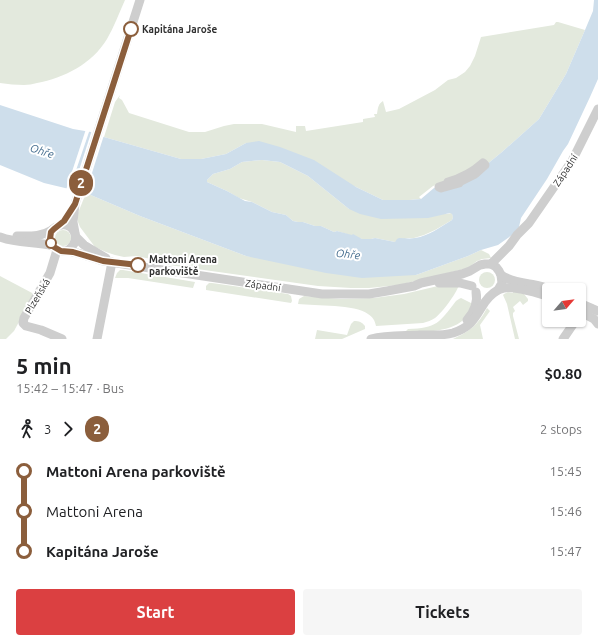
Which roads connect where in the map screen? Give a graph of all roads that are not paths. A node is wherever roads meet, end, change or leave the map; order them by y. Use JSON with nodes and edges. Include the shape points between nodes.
{"nodes":[{"id":1,"x":140,"y":0,"type":"edge"},
{"id":2,"x":598,"y":109,"type":"edge"},
{"id":3,"x":75,"y":204,"type":"junction"},
{"id":4,"x":56,"y":228,"type":"junction"},
{"id":5,"x":75,"y":235,"type":"junction"},
{"id":6,"x":0,"y":236,"type":"edge"},
{"id":7,"x":509,"y":246,"type":"junction"},
{"id":8,"x":55,"y":248,"type":"junction"},
{"id":9,"x":67,"y":251,"type":"junction"},
{"id":10,"x":112,"y":262,"type":"junction"},
{"id":11,"x":491,"y":264,"type":"junction"},
{"id":12,"x":475,"y":268,"type":"junction"},
{"id":13,"x":500,"y":273,"type":"junction"},
{"id":14,"x":414,"y":286,"type":"junction"},
{"id":15,"x":542,"y":287,"type":"edge"},
{"id":16,"x":474,"y":289,"type":"junction"},
{"id":17,"x":495,"y":292,"type":"junction"},
{"id":18,"x":542,"y":293,"type":"edge"},
{"id":19,"x":586,"y":306,"type":"edge"},
{"id":20,"x":598,"y":311,"type":"edge"},
{"id":21,"x":586,"y":317,"type":"edge"},
{"id":22,"x":598,"y":324,"type":"edge"},
{"id":23,"x":571,"y":327,"type":"edge"},
{"id":24,"x":441,"y":336,"type":"edge"},
{"id":25,"x":62,"y":339,"type":"edge"},
{"id":26,"x":97,"y":339,"type":"edge"},
{"id":27,"x":371,"y":339,"type":"edge"},
{"id":28,"x":563,"y":339,"type":"edge"}],
"edges":[{"from":1,"to":3,"type":"street"},
{"from":2,"to":7,"type":"street","name":"Západní","via":[[572,161],[529,223]]},
{"from":3,"to":4,"type":"street"},
{"from":3,"to":5,"type":"street"},
{"from":4,"to":5,"type":"street","via":[[68,226]]},
{"from":4,"to":6,"type":"street","via":[[46,234],[34,236]]},
{"from":4,"to":8,"type":"street","via":[[50,236]]},
{"from":5,"to":9,"type":"street","via":[[74,245]]},
{"from":5,"to":10,"type":"street","name":"Západní","via":[[80,243]]},
{"from":6,"to":8,"type":"street"},
{"from":7,"to":11,"type":"street","name":"Západní"},
{"from":7,"to":13,"type":"street","name":"Západní"},
{"from":8,"to":9,"type":"street"},
{"from":8,"to":25,"type":"street","name":"Plzeňská","via":[[50,273],[20,326],[41,330]]},
{"from":9,"to":10,"type":"street","name":"Západní"},
{"from":10,"to":14,"type":"street","name":"Západní","via":[[322,294],[369,294]]},
{"from":10,"to":26,"type":"street"},
{"from":11,"to":12,"type":"street","name":"Západní"},
{"from":11,"to":13,"type":"street"},
{"from":12,"to":14,"type":"street","name":"Západní","via":[[462,274]]},
{"from":12,"to":16,"type":"street","name":"Západní","via":[[470,278]]},
{"from":13,"to":15,"type":"street","via":[[514,281]]},
{"from":13,"to":17,"type":"street","name":"Západní","via":[[502,283]]},
{"from":14,"to":16,"type":"street","name":"Západní","via":[[447,282],[460,283]]},
{"from":16,"to":17,"type":"street","name":"Západní","via":[[487,296]]},
{"from":16,"to":24,"type":"street","name":"Západní","via":[[476,303],[469,318]]},
{"from":17,"to":18,"type":"street","name":"Západní","via":[[512,288]]},
{"from":17,"to":24,"type":"street","name":"Západní","via":[[468,326]]},
{"from":19,"to":20,"type":"street"},
{"from":21,"to":22,"type":"street","via":[[594,319]]},
{"from":23,"to":28,"type":"street"},
{"from":24,"to":27,"type":"street","name":"Západní"}]}
